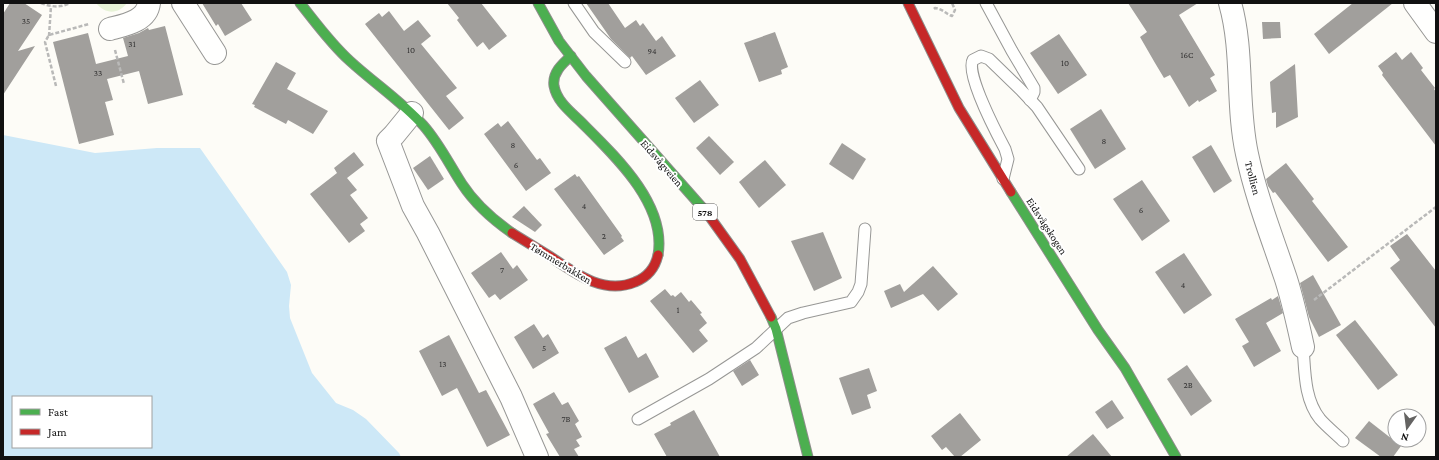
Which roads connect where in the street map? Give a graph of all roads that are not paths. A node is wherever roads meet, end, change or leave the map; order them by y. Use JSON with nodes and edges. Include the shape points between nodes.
{"nodes":[{"id":1,"x":149,"y":3,"type":"edge"},
{"id":2,"x":183,"y":3,"type":"edge"},
{"id":3,"x":300,"y":3,"type":"edge"},
{"id":4,"x":538,"y":3,"type":"edge"},
{"id":5,"x":574,"y":3,"type":"edge"},
{"id":6,"x":908,"y":3,"type":"edge"},
{"id":7,"x":986,"y":3,"type":"edge"},
{"id":8,"x":1230,"y":3,"type":"edge"},
{"id":9,"x":1415,"y":3,"type":"edge"},
{"id":10,"x":110,"y":29,"type":"road end"},
{"id":11,"x":1436,"y":32,"type":"edge"},
{"id":12,"x":215,"y":53,"type":"dead end"},
{"id":13,"x":571,"y":56,"type":"junction"},
{"id":14,"x":625,"y":62,"type":"dead end"},
{"id":15,"x":1030,"y":100,"type":"junction"},
{"id":16,"x":412,"y":113,"type":"junction"},
{"id":17,"x":1079,"y":169,"type":"dead end"},
{"id":18,"x":1003,"y":179,"type":"junction"},
{"id":19,"x":865,"y":229,"type":"dead end"},
{"id":20,"x":776,"y":329,"type":"junction"},
{"id":21,"x":1303,"y":347,"type":"joint"},
{"id":22,"x":638,"y":419,"type":"dead end"},
{"id":23,"x":1343,"y":441,"type":"dead end"},
{"id":24,"x":537,"y":457,"type":"edge"},
{"id":25,"x":808,"y":457,"type":"edge"},
{"id":26,"x":1176,"y":457,"type":"edge"}],
"edges":[{"from":1,"to":10,"type":"street","via":[[148,10],[142,17]]},
{"from":2,"to":12,"type":"street"},
{"from":3,"to":16,"type":"street","name":"Tømmerbakken","via":[[349,60]]},
{"from":4,"to":13,"type":"street","name":"Eidsvågveien","number":"578","via":[[559,41]]},
{"from":5,"to":14,"type":"lane","via":[[594,32]]},
{"from":6,"to":18,"type":"street","name":"Eidsvågskogen","via":[[959,108]]},
{"from":7,"to":15,"type":"lane","via":[[1034,88]]},
{"from":8,"to":21,"type":"street","name":"Trollien","via":[[1235,30],[1246,153],[1286,280]]},
{"from":9,"to":11,"type":"street"},
{"from":13,"to":16,"type":"street","name":"Tømmerbakken","via":[[556,72],[554,78],[558,97],[632,178],[655,220],[660,247],[658,255],[651,271],[635,282],[622,286],[592,282],[500,224],[473,200],[432,135]]},
{"from":13,"to":20,"type":"street","name":"Eidsvågveien","number":"578","via":[[709,216],[740,258],[756,285]]},
{"from":15,"to":17,"type":"lane"},
{"from":15,"to":18,"type":"lane","via":[[989,59],[981,56],[973,60],[971,67],[974,81],[1008,159]]},
{"from":16,"to":24,"type":"street","via":[[388,141],[413,206],[511,397]]},
{"from":18,"to":26,"type":"street","name":"Eidsvågskogen","via":[[1098,330],[1125,368]]},
{"from":19,"to":20,"type":"lane","via":[[860,284],[851,302],[788,318]]},
{"from":20,"to":22,"type":"lane","via":[[747,355]]},
{"from":20,"to":25,"type":"street","name":"Eidsvågveien","number":"578"},
{"from":21,"to":23,"type":"lane","via":[[1306,387],[1311,404],[1320,419]]}]}
